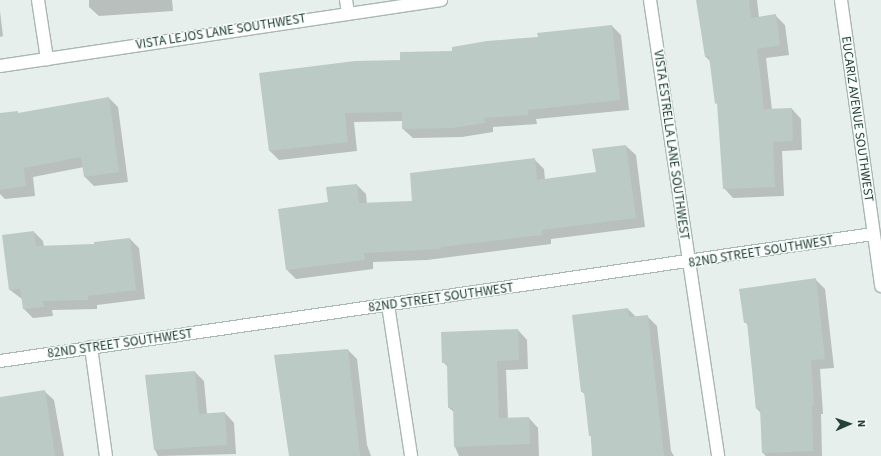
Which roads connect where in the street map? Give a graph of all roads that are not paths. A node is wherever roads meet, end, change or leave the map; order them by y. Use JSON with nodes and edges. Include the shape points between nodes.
{"nodes":[{"id":1,"x":38,"y":0,"type":"edge"},
{"id":2,"x":346,"y":0,"type":"edge"},
{"id":3,"x":442,"y":0,"type":"edge"},
{"id":4,"x":650,"y":0,"type":"edge"},
{"id":5,"x":841,"y":0,"type":"edge"},
{"id":6,"x":348,"y":13,"type":"junction"},
{"id":7,"x":47,"y":59,"type":"junction"},
{"id":8,"x":0,"y":66,"type":"edge"},
{"id":9,"x":877,"y":234,"type":"edge"},
{"id":10,"x":689,"y":263,"type":"junction"},
{"id":11,"x":881,"y":286,"type":"edge"},
{"id":12,"x":388,"y":305,"type":"junction"},
{"id":13,"x":90,"y":347,"type":"junction"},
{"id":14,"x":0,"y":361,"type":"edge"},
{"id":15,"x":106,"y":456,"type":"edge"},
{"id":16,"x":411,"y":456,"type":"edge"},
{"id":17,"x":718,"y":456,"type":"edge"}],
"edges":[{"from":1,"to":7,"type":"street"},
{"from":2,"to":6,"type":"street"},
{"from":3,"to":6,"type":"street","name":"VISTA LEJOS LANE SOUTHWEST"},
{"from":4,"to":10,"type":"street","name":"VISTA ESTRELLA LANE SOUTHWEST"},
{"from":5,"to":9,"type":"street","name":"EUCARIZ AVENUE SOUTHWEST"},
{"from":6,"to":7,"type":"street","name":"VISTA LEJOS LANE SOUTHWEST"},
{"from":7,"to":8,"type":"street","name":"VISTA LEJOS LANE SOUTHWEST"},
{"from":9,"to":10,"type":"street","name":"82ND STREET SOUTHWEST"},
{"from":9,"to":11,"type":"street","name":"EUCARIZ AVENUE SOUTHWEST"},
{"from":10,"to":12,"type":"street","name":"82ND STREET SOUTHWEST"},
{"from":10,"to":17,"type":"street","name":"VISTA ESTRELLA LANE SOUTHWEST"},
{"from":12,"to":13,"type":"street","name":"82ND STREET SOUTHWEST"},
{"from":12,"to":16,"type":"street"},
{"from":13,"to":14,"type":"street","name":"82ND STREET SOUTHWEST"},
{"from":13,"to":15,"type":"street"}]}
